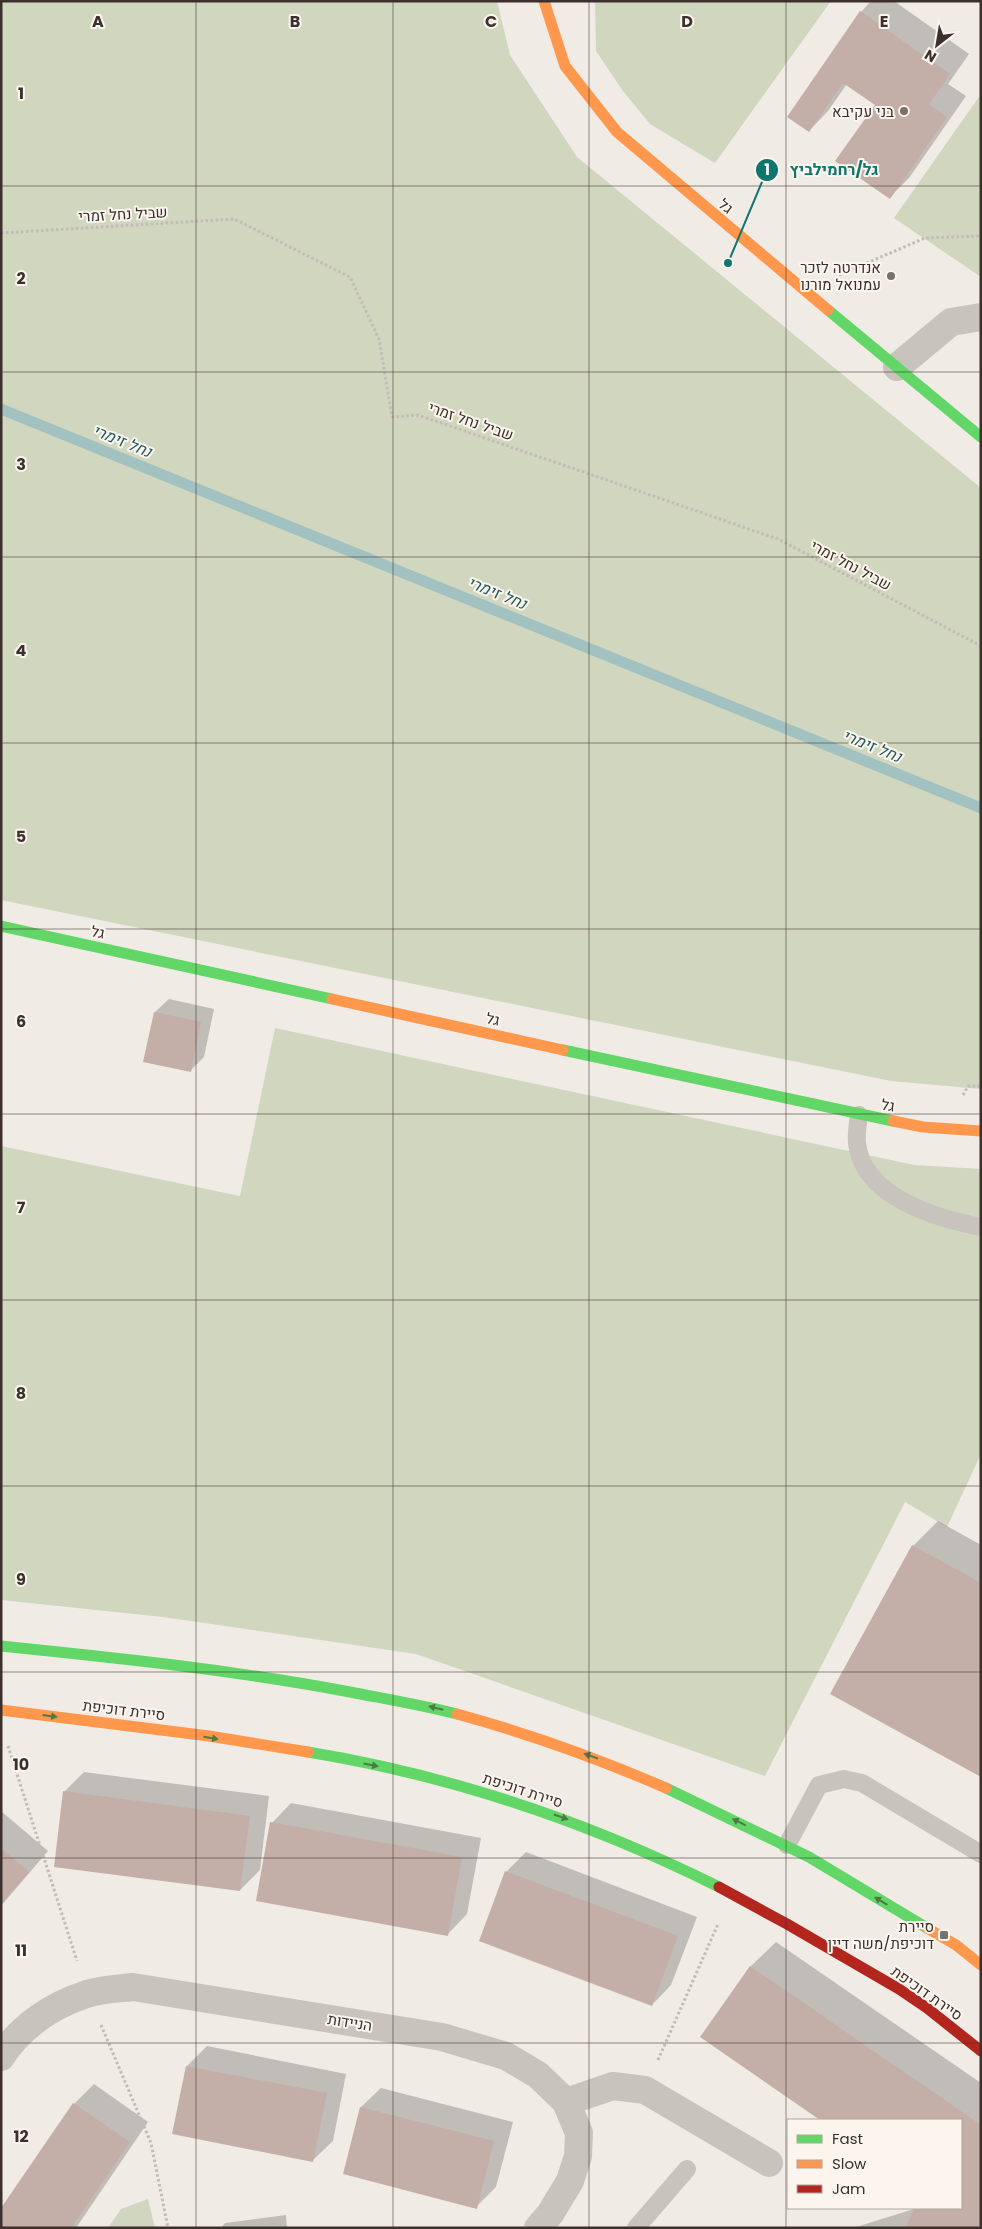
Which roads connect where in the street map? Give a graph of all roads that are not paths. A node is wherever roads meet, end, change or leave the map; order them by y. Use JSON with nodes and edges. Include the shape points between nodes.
{"nodes":[{"id":1,"x":544,"y":1,"type":"edge"},
{"id":2,"x":981,"y":317,"type":"edge"},
{"id":3,"x":897,"y":367,"type":"junction"},
{"id":4,"x":981,"y":437,"type":"edge"},
{"id":5,"x":1,"y":926,"type":"edge"},
{"id":6,"x":858,"y":1115,"type":"junction"},
{"id":7,"x":981,"y":1131,"type":"edge"},
{"id":8,"x":981,"y":1227,"type":"edge"},
{"id":9,"x":1,"y":1646,"type":"edge"},
{"id":10,"x":1,"y":1710,"type":"edge"},
{"id":11,"x":787,"y":1846,"type":"junction"},
{"id":12,"x":981,"y":1854,"type":"edge"},
{"id":13,"x":981,"y":1965,"type":"edge"},
{"id":14,"x":981,"y":2051,"type":"edge"},
{"id":15,"x":1,"y":2057,"type":"edge"},
{"id":16,"x":566,"y":2102,"type":"junction"},
{"id":17,"x":769,"y":2163,"type":"dead end"},
{"id":18,"x":687,"y":2169,"type":"dead end"},
{"id":19,"x":538,"y":2228,"type":"edge"},
{"id":20,"x":636,"y":2228,"type":"edge"}],
"edges":[{"from":1,"to":3,"type":"main road","name":"גל","via":[[565,66],[617,132]]},
{"from":2,"to":3,"type":"street","via":[[952,322]]},
{"from":3,"to":4,"type":"main road","name":"גל"},
{"from":5,"to":6,"type":"main road","name":"גל"},
{"from":6,"to":7,"type":"main road","name":"גל","via":[[923,1127]]},
{"from":6,"to":8,"type":"lane","via":[[857,1143],[868,1174],[888,1192],[917,1209]]},
{"from":11,"to":9,"type":"main road","one_way":true,"via":[[697,1801],[605,1761],[523,1732],[430,1707],[171,1663]]},
{"from":10,"to":14,"type":"main road","name":"סיירת דוכיפת","one_way":true,"via":[[297,1751],[415,1773],[503,1797],[580,1824],[669,1863],[776,1916],[917,2001]]},
{"from":11,"to":12,"type":"lane","via":[[819,1785],[844,1779],[862,1783]]},
{"from":13,"to":11,"type":"main road","one_way":true,"via":[[956,1945]]},
{"from":15,"to":16,"type":"street","name":"הניידות","via":[[12,2040],[51,2009],[88,1994],[133,1987],[442,2037],[506,2056],[538,2075]]},
{"from":16,"to":17,"type":"street","via":[[614,2086],[645,2090]]},
{"from":16,"to":19,"type":"street","name":"הניידות","via":[[578,2133],[578,2156],[570,2181]]},
{"from":18,"to":20,"type":"lane"}]}
